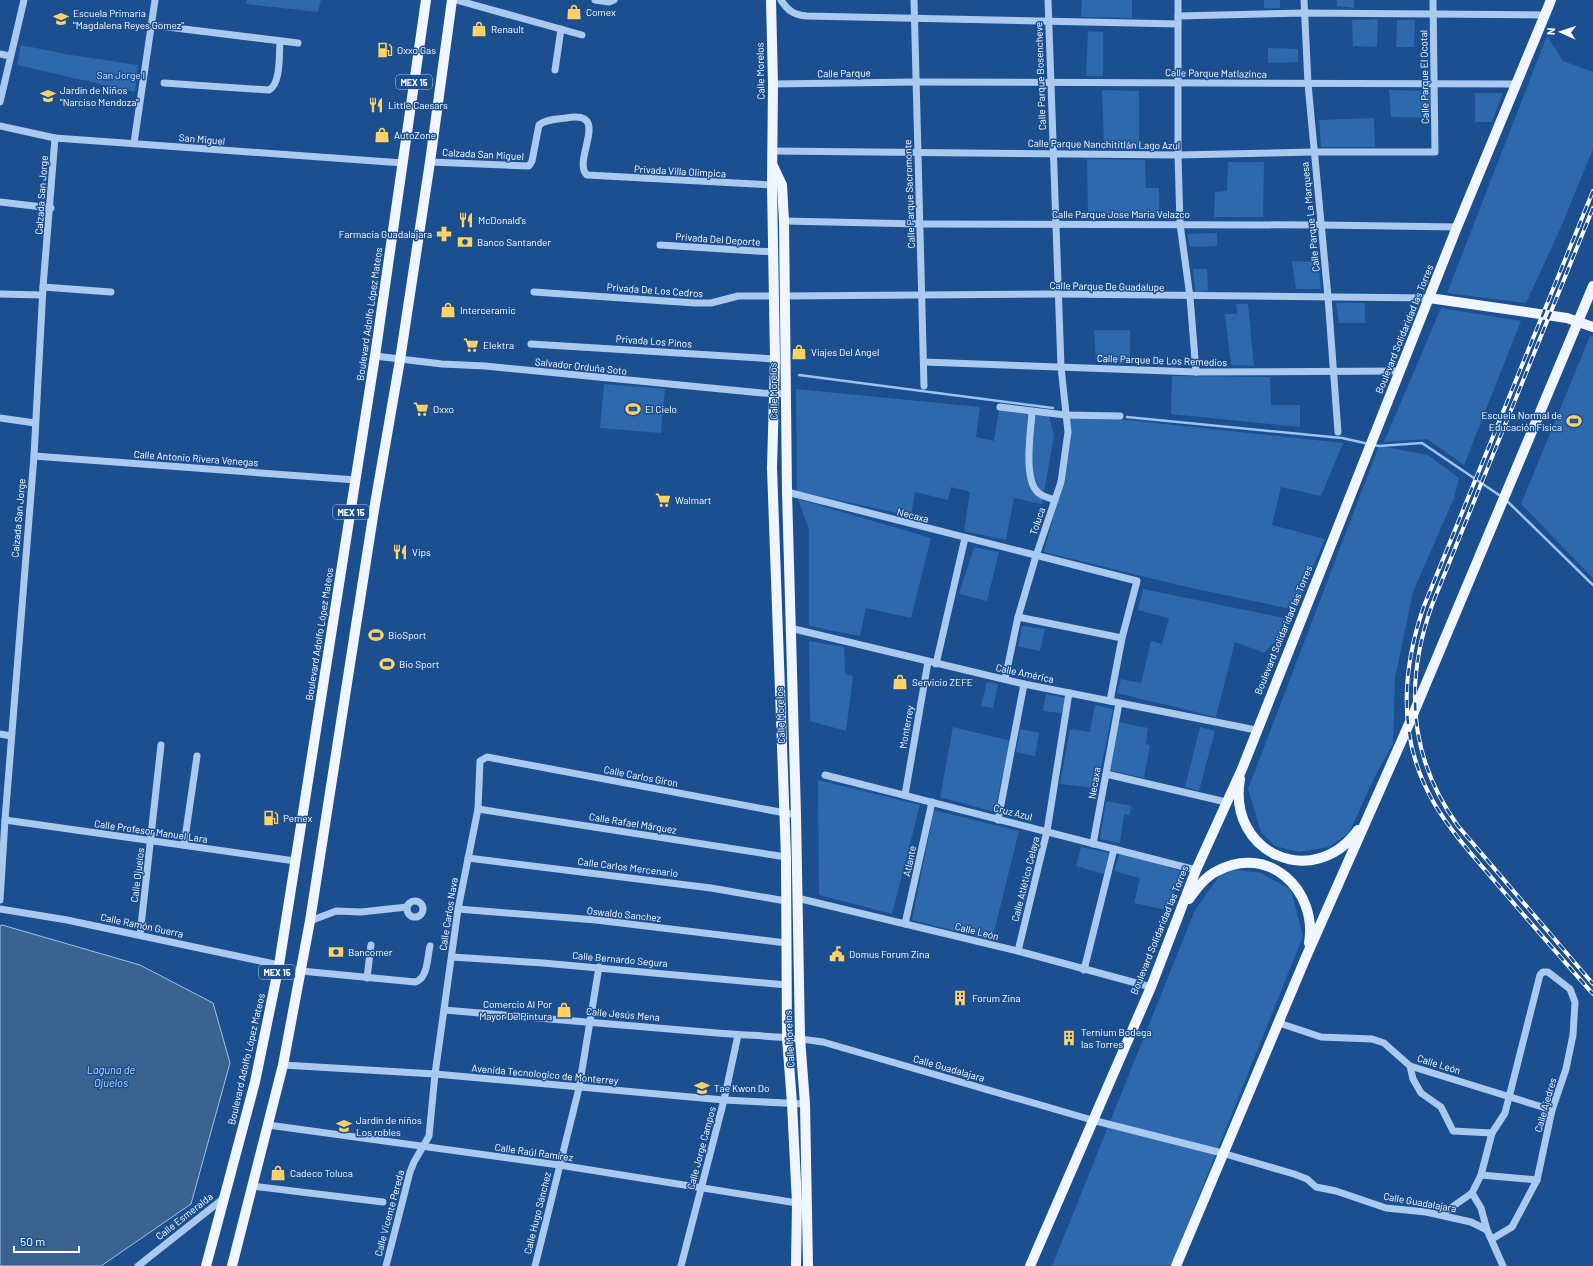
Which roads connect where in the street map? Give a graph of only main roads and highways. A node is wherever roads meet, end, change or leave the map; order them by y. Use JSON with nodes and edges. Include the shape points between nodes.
{"nodes":[{"id":1,"x":426,"y":0,"type":"edge"},
{"id":2,"x":452,"y":0,"type":"edge"},
{"id":3,"x":771,"y":0,"type":"edge"},
{"id":4,"x":1551,"y":0,"type":"edge"},
{"id":5,"x":773,"y":166,"type":"junction"},
{"id":6,"x":1593,"y":286,"type":"edge"},
{"id":7,"x":1429,"y":298,"type":"junction"},
{"id":8,"x":1585,"y":306,"type":"junction"},
{"id":9,"x":1579,"y":322,"type":"junction"},
{"id":10,"x":1593,"y":322,"type":"edge"},
{"id":11,"x":1593,"y":327,"type":"edge"},
{"id":12,"x":780,"y":394,"type":"junction"},
{"id":13,"x":1242,"y":769,"type":"junction"},
{"id":14,"x":1371,"y":809,"type":"junction"},
{"id":15,"x":1182,"y":908,"type":"junction"},
{"id":16,"x":1306,"y":957,"type":"junction"},
{"id":17,"x":206,"y":1266,"type":"edge"},
{"id":18,"x":232,"y":1266,"type":"edge"},
{"id":19,"x":796,"y":1266,"type":"edge"},
{"id":20,"x":808,"y":1266,"type":"edge"},
{"id":21,"x":1030,"y":1266,"type":"edge"},
{"id":22,"x":1176,"y":1266,"type":"edge"}],
"edges":[{"from":1,"to":17,"type":"main road","name":"Boulevard Adolfo López Mateos","number":"MEX 15","via":[[356,480],[278,965],[255,1082]]},
{"from":2,"to":18,"type":"main road","number":"MEX 15","via":[[400,360],[310,921],[283,1065]]},
{"from":3,"to":5,"type":"main road","name":"Calle Morelos"},
{"from":4,"to":7,"type":"main road","name":"Boulevard Solidaridad las Torres"},
{"from":5,"to":12,"type":"main road","name":"Calle Morelos","via":[[775,359]]},
{"from":5,"to":12,"type":"main road","name":"Calle Morelos","via":[[782,185],[784,221]]},
{"from":6,"to":8,"type":"main road"},
{"from":7,"to":9,"type":"main road","via":[[1567,318]]},
{"from":7,"to":13,"type":"main road","name":"Boulevard Solidaridad las Torres"},
{"from":8,"to":9,"type":"main road"},
{"from":8,"to":10,"type":"main road"},
{"from":9,"to":11,"type":"main road"},
{"from":9,"to":14,"type":"main road"},
{"from":12,"to":19,"type":"main road","name":"Calle Morelos","via":[[772,468],[786,857],[787,1038],[797,1203]]},
{"from":12,"to":20,"type":"main road","name":"Calle Morelos","via":[[787,492]]},
{"from":13,"to":14,"type":"main road","via":[[1239,804],[1242,821],[1259,843],[1282,857],[1310,860],[1336,851],[1350,840]]},
{"from":13,"to":15,"type":"main road","name":"Boulevard Solidaridad las Torres","via":[[1196,870]]},
{"from":14,"to":16,"type":"main road"},
{"from":15,"to":16,"type":"main road","via":[[1202,882],[1224,867],[1244,864],[1272,867],[1291,881],[1306,903],[1310,927]]},
{"from":15,"to":21,"type":"main road","name":"Boulevard Solidaridad las Torres"},
{"from":16,"to":22,"type":"main road"}]}
